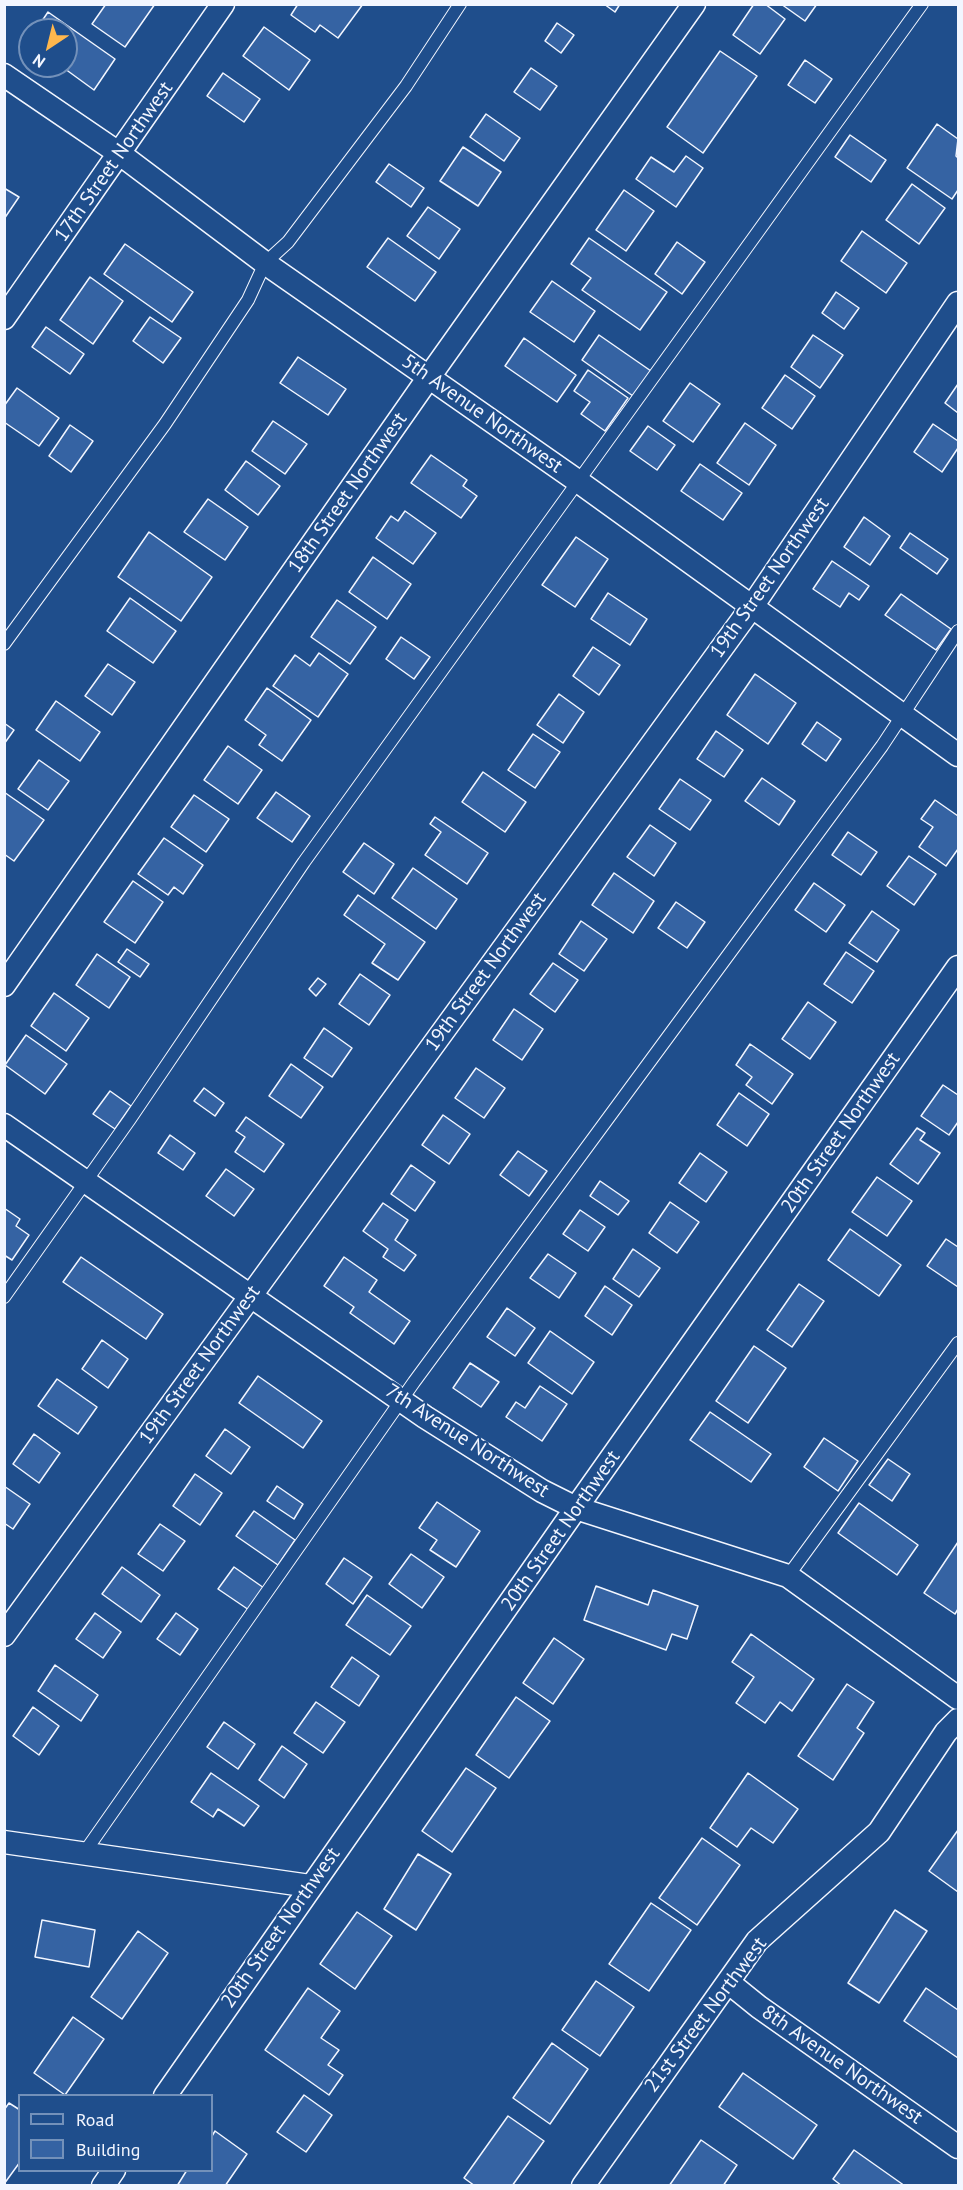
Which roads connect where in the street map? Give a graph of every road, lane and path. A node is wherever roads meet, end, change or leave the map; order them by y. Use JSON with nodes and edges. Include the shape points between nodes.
{"nodes":[{"id":1,"x":223,"y":4,"type":"edge"},
{"id":2,"x":459,"y":4,"type":"edge"},
{"id":3,"x":694,"y":4,"type":"edge"},
{"id":4,"x":922,"y":4,"type":"edge"},
{"id":5,"x":4,"y":75,"type":"edge"},
{"id":6,"x":120,"y":154,"type":"junction"},
{"id":7,"x":265,"y":263,"type":"junction"},
{"id":8,"x":958,"y":303,"type":"edge"},
{"id":9,"x":4,"y":318,"type":"edge"},
{"id":10,"x":429,"y":377,"type":"junction"},
{"id":11,"x":579,"y":482,"type":"junction"},
{"id":12,"x":751,"y":608,"type":"junction"},
{"id":13,"x":958,"y":631,"type":"edge"},
{"id":14,"x":4,"y":644,"type":"edge"},
{"id":15,"x":903,"y":717,"type":"junction"},
{"id":16,"x":958,"y":755,"type":"edge"},
{"id":17,"x":958,"y":968,"type":"edge"},
{"id":18,"x":4,"y":985,"type":"edge"},
{"id":19,"x":4,"y":1125,"type":"edge"},
{"id":20,"x":87,"y":1181,"type":"junction"},
{"id":21,"x":250,"y":1295,"type":"junction"},
{"id":22,"x":4,"y":1297,"type":"edge"},
{"id":23,"x":958,"y":1343,"type":"edge"},
{"id":24,"x":401,"y":1400,"type":"junction"},
{"id":25,"x":576,"y":1508,"type":"junction"},
{"id":26,"x":788,"y":1576,"type":"junction"},
{"id":27,"x":4,"y":1635,"type":"edge"},
{"id":28,"x":958,"y":1698,"type":"edge"},
{"id":29,"x":958,"y":1720,"type":"edge"},
{"id":30,"x":4,"y":1842,"type":"edge"},
{"id":31,"x":84,"y":1853,"type":"junction"},
{"id":32,"x":310,"y":1886,"type":"junction"},
{"id":33,"x":728,"y":1982,"type":"junction"},
{"id":34,"x":166,"y":2094,"type":"edge"},
{"id":35,"x":958,"y":2147,"type":"edge"},
{"id":36,"x":113,"y":2172,"type":"edge"},
{"id":37,"x":103,"y":2186,"type":"edge"},
{"id":38,"x":583,"y":2186,"type":"edge"}],
"edges":[{"from":1,"to":6,"type":"street","name":"17th Street Northwest"},
{"from":2,"to":7,"type":"lane","via":[[406,86],[288,242]]},
{"from":3,"to":10,"type":"street","name":"18th Street Northwest"},
{"from":4,"to":11,"type":"lane"},
{"from":5,"to":6,"type":"street","name":"5th Avenue Northwest"},
{"from":6,"to":7,"type":"street","name":"5th Avenue Northwest"},
{"from":6,"to":9,"type":"street","name":"17th Street Northwest"},
{"from":7,"to":10,"type":"street","name":"5th Avenue Northwest"},
{"from":7,"to":14,"type":"lane","via":[[248,300],[165,424]]},
{"from":8,"to":12,"type":"street","name":"19th Street Northwest"},
{"from":10,"to":11,"type":"street","name":"5th Avenue Northwest"},
{"from":10,"to":18,"type":"street","name":"18th Street Northwest"},
{"from":11,"to":12,"type":"street","name":"5th Avenue Northwest"},
{"from":11,"to":20,"type":"lane","via":[[304,862]]},
{"from":12,"to":15,"type":"street","name":"5th Avenue Northwest"},
{"from":12,"to":21,"type":"street","name":"19th Street Northwest"},
{"from":13,"to":15,"type":"lane"},
{"from":15,"to":16,"type":"street","name":"5th Avenue Northwest"},
{"from":15,"to":24,"type":"lane"},
{"from":17,"to":25,"type":"street","name":"20th Street Northwest"},
{"from":19,"to":20,"type":"street","name":"7th Avenue Northwest"},
{"from":20,"to":21,"type":"street","name":"7th Avenue Northwest"},
{"from":20,"to":22,"type":"lane"},
{"from":21,"to":24,"type":"street","name":"7th Avenue Northwest"},
{"from":21,"to":27,"type":"street","name":"19th Street Northwest"},
{"from":23,"to":26,"type":"lane"},
{"from":24,"to":25,"type":"street","name":"7th Avenue Northwest","via":[[542,1491]]},
{"from":24,"to":31,"type":"lane"},
{"from":25,"to":26,"type":"street","name":"7th Avenue Northwest"},
{"from":25,"to":32,"type":"street","name":"20th Street Northwest"},
{"from":26,"to":28,"type":"street","name":"7th Avenue Northwest"},
{"from":29,"to":33,"type":"street","name":"21st Street Northwest","via":[[879,1832],[757,1941]]},
{"from":30,"to":31,"type":"street"},
{"from":31,"to":32,"type":"street"},
{"from":32,"to":34,"type":"street","name":"20th Street Northwest"},
{"from":33,"to":35,"type":"street","name":"8th Avenue Northwest"},
{"from":33,"to":38,"type":"street","name":"21st Street Northwest"},
{"from":36,"to":37,"type":"street"}]}
